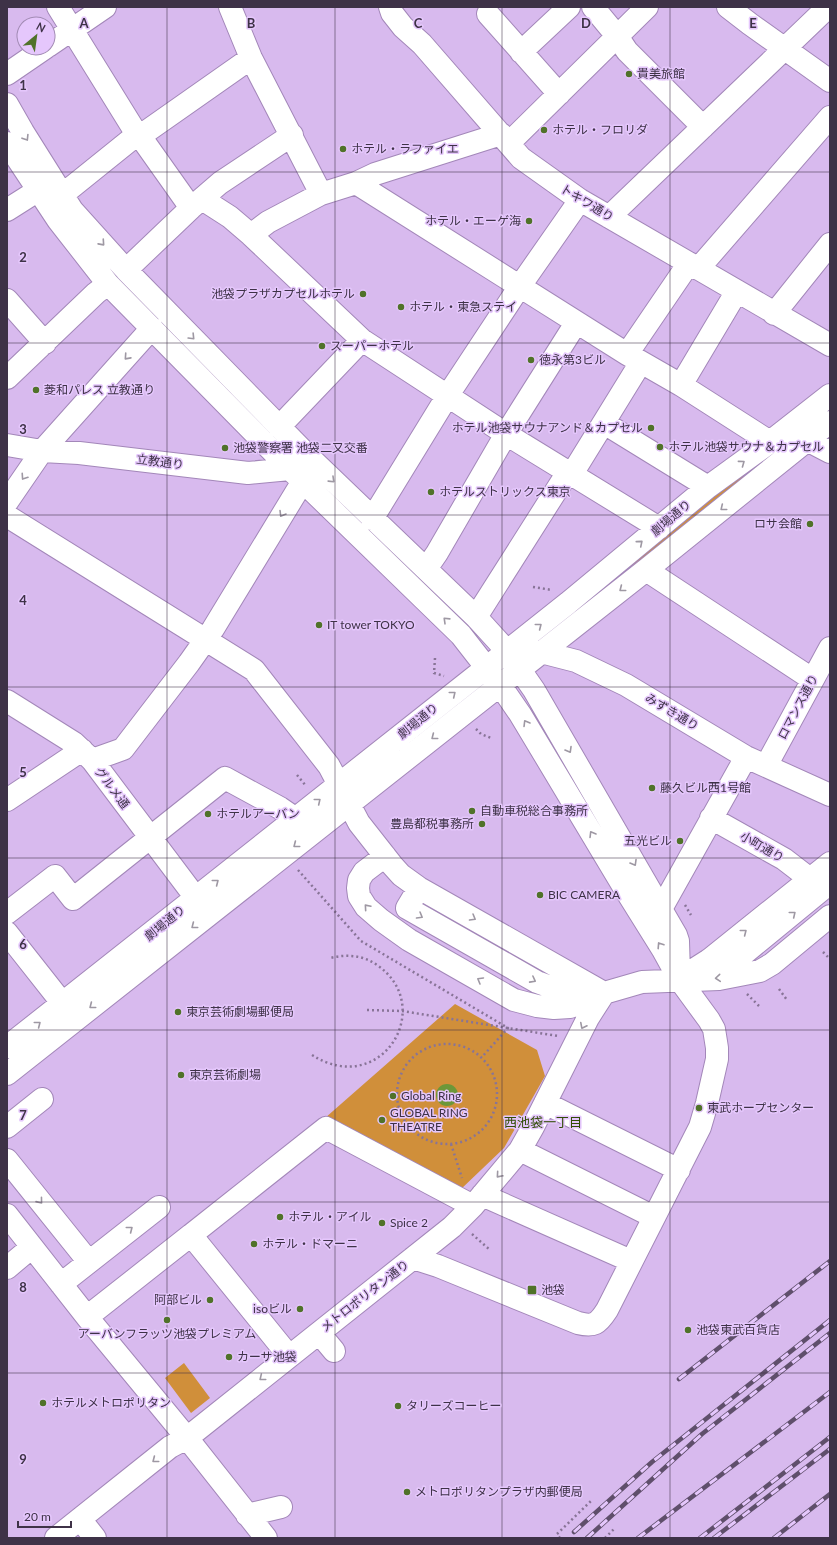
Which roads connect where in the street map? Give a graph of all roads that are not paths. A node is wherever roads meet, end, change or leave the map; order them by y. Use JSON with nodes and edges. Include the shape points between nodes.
{"nodes":[{"id":1,"x":58,"y":7,"type":"edge"},
{"id":2,"x":105,"y":7,"type":"edge"},
{"id":3,"x":230,"y":7,"type":"edge"},
{"id":4,"x":390,"y":7,"type":"edge"},
{"id":5,"x":569,"y":7,"type":"edge"},
{"id":6,"x":593,"y":7,"type":"edge"},
{"id":7,"x":647,"y":7,"type":"edge"},
{"id":8,"x":728,"y":7,"type":"edge"},
{"id":9,"x":828,"y":7,"type":"edge"},
{"id":10,"x":488,"y":14,"type":"dead end"},
{"id":11,"x":73,"y":29,"type":"junction"},
{"id":12,"x":617,"y":36,"type":"junction"},
{"id":13,"x":56,"y":41,"type":"edge"},
{"id":14,"x":785,"y":48,"type":"junction"},
{"id":15,"x":521,"y":52,"type":"junction"},
{"id":16,"x":33,"y":56,"type":"edge"},
{"id":17,"x":252,"y":58,"type":"junction"},
{"id":18,"x":7,"y":74,"type":"edge"},
{"id":19,"x":830,"y":81,"type":"edge"},
{"id":20,"x":559,"y":94,"type":"junction"},
{"id":21,"x":7,"y":104,"type":"edge"},
{"id":22,"x":830,"y":117,"type":"edge"},
{"id":23,"x":703,"y":127,"type":"junction"},
{"id":24,"x":292,"y":135,"type":"junction"},
{"id":25,"x":140,"y":136,"type":"junction"},
{"id":26,"x":505,"y":139,"type":"junction"},
{"id":27,"x":7,"y":143,"type":"edge"},
{"id":28,"x":356,"y":183,"type":"junction"},
{"id":29,"x":37,"y":191,"type":"junction"},
{"id":30,"x":321,"y":194,"type":"junction"},
{"id":31,"x":62,"y":195,"type":"junction"},
{"id":32,"x":580,"y":200,"type":"junction"},
{"id":33,"x":196,"y":203,"type":"junction"},
{"id":34,"x":7,"y":210,"type":"edge"},
{"id":35,"x":609,"y":216,"type":"junction"},
{"id":36,"x":251,"y":235,"type":"junction"},
{"id":37,"x":830,"y":244,"type":"edge"},
{"id":38,"x":693,"y":266,"type":"junction"},
{"id":39,"x":126,"y":270,"type":"junction"},
{"id":40,"x":108,"y":284,"type":"junction"},
{"id":41,"x":520,"y":286,"type":"junction"},
{"id":42,"x":737,"y":291,"type":"junction"},
{"id":43,"x":7,"y":300,"type":"edge"},
{"id":44,"x":774,"y":314,"type":"junction"},
{"id":45,"x":576,"y":323,"type":"junction"},
{"id":46,"x":152,"y":328,"type":"junction"},
{"id":47,"x":362,"y":340,"type":"junction"},
{"id":48,"x":45,"y":343,"type":"junction"},
{"id":49,"x":830,"y":345,"type":"edge"},
{"id":50,"x":634,"y":358,"type":"junction"},
{"id":51,"x":7,"y":378,"type":"edge"},
{"id":52,"x":681,"y":385,"type":"junction"},
{"id":53,"x":830,"y":395,"type":"edge"},
{"id":54,"x":448,"y":396,"type":"junction"},
{"id":55,"x":830,"y":422,"type":"edge"},
{"id":56,"x":604,"y":423,"type":"junction"},
{"id":57,"x":279,"y":427,"type":"junction"},
{"id":58,"x":506,"y":434,"type":"junction"},
{"id":59,"x":807,"y":440,"type":"junction"},
{"id":60,"x":770,"y":442,"type":"junction"},
{"id":61,"x":7,"y":445,"type":"edge"},
{"id":62,"x":42,"y":451,"type":"junction"},
{"id":63,"x":830,"y":452,"type":"edge"},
{"id":64,"x":309,"y":457,"type":"junction"},
{"id":65,"x":570,"y":473,"type":"junction"},
{"id":66,"x":296,"y":475,"type":"junction"},
{"id":67,"x":708,"y":487,"type":"junction"},
{"id":68,"x":7,"y":502,"type":"edge"},
{"id":69,"x":7,"y":516,"type":"edge"},
{"id":70,"x":372,"y":519,"type":"junction"},
{"id":71,"x":659,"y":528,"type":"junction"},
{"id":72,"x":426,"y":569,"type":"junction"},
{"id":73,"x":646,"y":570,"type":"junction"},
{"id":74,"x":476,"y":617,"type":"junction"},
{"id":75,"x":205,"y":640,"type":"junction"},
{"id":76,"x":830,"y":648,"type":"edge"},
{"id":77,"x":507,"y":651,"type":"junction"},
{"id":78,"x":541,"y":652,"type":"junction"},
{"id":79,"x":487,"y":667,"type":"junction"},
{"id":80,"x":520,"y":669,"type":"junction"},
{"id":81,"x":812,"y":679,"type":"junction"},
{"id":82,"x":500,"y":685,"type":"junction"},
{"id":83,"x":7,"y":701,"type":"edge"},
{"id":84,"x":87,"y":755,"type":"junction"},
{"id":85,"x":746,"y":757,"type":"junction"},
{"id":86,"x":766,"y":766,"type":"junction"},
{"id":87,"x":339,"y":785,"type":"junction"},
{"id":88,"x":830,"y":796,"type":"edge"},
{"id":89,"x":7,"y":800,"type":"edge"},
{"id":90,"x":349,"y":804,"type":"junction"},
{"id":91,"x":711,"y":818,"type":"junction"},
{"id":92,"x":296,"y":819,"type":"junction"},
{"id":93,"x":150,"y":839,"type":"junction"},
{"id":94,"x":385,"y":856,"type":"junction"},
{"id":95,"x":830,"y":863,"type":"edge"},
{"id":96,"x":820,"y":881,"type":"edge"},
{"id":97,"x":196,"y":898,"type":"junction"},
{"id":98,"x":671,"y":907,"type":"junction"},
{"id":99,"x":7,"y":913,"type":"edge"},
{"id":100,"x":830,"y":916,"type":"edge"},
{"id":101,"x":7,"y":933,"type":"edge"},
{"id":102,"x":679,"y":979,"type":"junction"},
{"id":103,"x":604,"y":993,"type":"junction"},
{"id":104,"x":63,"y":1004,"type":"junction"},
{"id":105,"x":7,"y":1048,"type":"edge"},
{"id":106,"x":7,"y":1074,"type":"edge"},
{"id":107,"x":42,"y":1099,"type":"dead end"},
{"id":108,"x":545,"y":1104,"type":"junction"},
{"id":109,"x":7,"y":1127,"type":"edge"},
{"id":110,"x":520,"y":1150,"type":"junction"},
{"id":111,"x":7,"y":1160,"type":"edge"},
{"id":112,"x":679,"y":1170,"type":"junction"},
{"id":113,"x":16,"y":1182,"type":"edge"},
{"id":114,"x":477,"y":1200,"type":"junction"},
{"id":115,"x":159,"y":1206,"type":"dead end"},
{"id":116,"x":7,"y":1215,"type":"edge"},
{"id":117,"x":654,"y":1217,"type":"junction"},
{"id":118,"x":191,"y":1235,"type":"junction"},
{"id":119,"x":32,"y":1247,"type":"junction"},
{"id":120,"x":413,"y":1258,"type":"junction"},
{"id":121,"x":632,"y":1261,"type":"junction"},
{"id":122,"x":89,"y":1262,"type":"junction"},
{"id":123,"x":7,"y":1268,"type":"edge"},
{"id":124,"x":61,"y":1284,"type":"junction"},
{"id":125,"x":87,"y":1317,"type":"junction"},
{"id":126,"x":319,"y":1333,"type":"junction"},
{"id":127,"x":334,"y":1352,"type":"dead end"},
{"id":128,"x":289,"y":1356,"type":"junction"},
{"id":129,"x":187,"y":1438,"type":"junction"},
{"id":130,"x":281,"y":1507,"type":"dead end"},
{"id":131,"x":247,"y":1515,"type":"junction"},
{"id":132,"x":80,"y":1519,"type":"junction"},
{"id":133,"x":56,"y":1538,"type":"edge"},
{"id":134,"x":95,"y":1538,"type":"edge"},
{"id":135,"x":266,"y":1538,"type":"edge"}],
"edges":[{"from":1,"to":11,"type":"street"},
{"from":2,"to":11,"type":"street"},
{"from":3,"to":17,"type":"street"},
{"from":4,"to":26,"type":"street","name":"トキワ通り","via":[[403,27],[422,44]]},
{"from":5,"to":15,"type":"street"},
{"from":6,"to":12,"type":"street"},
{"from":7,"to":12,"type":"street"},
{"from":8,"to":14,"type":"street"},
{"from":9,"to":14,"type":"street"},
{"from":10,"to":15,"type":"street"},
{"from":11,"to":13,"type":"street"},
{"from":11,"to":25,"type":"street"},
{"from":12,"to":20,"type":"street"},
{"from":12,"to":23,"type":"street","via":[[627,51]]},
{"from":14,"to":19,"type":"street"},
{"from":14,"to":23,"type":"street"},
{"from":15,"to":20,"type":"street"},
{"from":16,"to":18,"type":"street"},
{"from":17,"to":24,"type":"street"},
{"from":17,"to":25,"type":"street"},
{"from":20,"to":26,"type":"street"},
{"from":21,"to":31,"type":"street","one_way":true},
{"from":22,"to":38,"type":"street"},
{"from":23,"to":35,"type":"street"},
{"from":24,"to":30,"type":"street"},
{"from":24,"to":33,"type":"street","via":[[220,183]]},
{"from":25,"to":31,"type":"street","via":[[134,138]]},
{"from":25,"to":33,"type":"street"},
{"from":26,"to":28,"type":"street","via":[[375,174]]},
{"from":26,"to":32,"type":"street","name":"トキワ通り","via":[[521,158]]},
{"from":27,"to":29,"type":"street"},
{"from":28,"to":30,"type":"street"},
{"from":28,"to":41,"type":"street"},
{"from":29,"to":34,"type":"street"},
{"from":29,"to":40,"type":"street"},
{"from":30,"to":36,"type":"street","via":[[268,222]]},
{"from":31,"to":39,"type":"street","one_way":true,"via":[[72,210]]},
{"from":32,"to":35,"type":"street","name":"トキワ通り"},
{"from":32,"to":41,"type":"street"},
{"from":33,"to":36,"type":"street","via":[[230,217]]},
{"from":33,"to":39,"type":"street"},
{"from":35,"to":38,"type":"street","name":"トキワ通り"},
{"from":36,"to":47,"type":"street"},
{"from":37,"to":44,"type":"street"},
{"from":38,"to":42,"type":"street","name":"トキワ通り"},
{"from":38,"to":50,"type":"street"},
{"from":39,"to":57,"type":"street","one_way":true},
{"from":40,"to":46,"type":"street"},
{"from":40,"to":48,"type":"street"},
{"from":41,"to":45,"type":"street"},
{"from":41,"to":54,"type":"street"},
{"from":42,"to":44,"type":"street","name":"トキワ通り"},
{"from":42,"to":52,"type":"street"},
{"from":43,"to":48,"type":"street"},
{"from":44,"to":49,"type":"street","name":"トキワ通り"},
{"from":45,"to":50,"type":"street"},
{"from":45,"to":58,"type":"street"},
{"from":46,"to":62,"type":"street","one_way":true},
{"from":46,"to":66,"type":"street"},
{"from":47,"to":54,"type":"street"},
{"from":47,"to":57,"type":"street"},
{"from":48,"to":51,"type":"street"},
{"from":50,"to":52,"type":"street"},
{"from":50,"to":56,"type":"street"},
{"from":52,"to":60,"type":"street"},
{"from":53,"to":60,"type":"street","name":"劇場通り"},
{"from":54,"to":58,"type":"street"},
{"from":54,"to":70,"type":"street"},
{"from":55,"to":59,"type":"street","name":"劇場通り"},
{"from":56,"to":65,"type":"street"},
{"from":56,"to":67,"type":"street"},
{"from":57,"to":64,"type":"street"},
{"from":58,"to":65,"type":"street"},
{"from":58,"to":72,"type":"street","via":[[438,553]]},
{"from":59,"to":63,"type":"street"},
{"from":59,"to":73,"type":"street","name":"劇場通り","one_way":true},
{"from":67,"to":60,"type":"street","name":"劇場通り","one_way":true},
{"from":61,"to":62,"type":"street","name":"立教通り"},
{"from":62,"to":66,"type":"street","name":"立教通り","via":[[248,473]]},
{"from":62,"to":68,"type":"street","one_way":true},
{"from":64,"to":66,"type":"street"},
{"from":64,"to":70,"type":"street","one_way":true},
{"from":65,"to":71,"type":"street"},
{"from":65,"to":74,"type":"street"},
{"from":66,"to":75,"type":"street","one_way":true},
{"from":79,"to":66,"type":"street","one_way":true,"via":[[461,635]]},
{"from":67,"to":71,"type":"street","name":"劇場通り"},
{"from":69,"to":75,"type":"street"},
{"from":70,"to":72,"type":"street"},
{"from":77,"to":71,"type":"street","name":"劇場通り","one_way":true},
{"from":72,"to":74,"type":"street"},
{"from":73,"to":78,"type":"street","name":"劇場通り","one_way":true},
{"from":73,"to":81,"type":"street"},
{"from":74,"to":77,"type":"street"},
{"from":75,"to":84,"type":"street","via":[[123,749]]},
{"from":75,"to":87,"type":"street","via":[[254,670],[328,766]]},
{"from":76,"to":81,"type":"street","name":"ロマンス通り"},
{"from":77,"to":78,"type":"street","name":"みずき通り"},
{"from":77,"to":79,"type":"street","name":"劇場通り"},
{"from":77,"to":80,"type":"street"},
{"from":78,"to":80,"type":"street","name":"劇場通り"},
{"from":78,"to":85,"type":"street","name":"みずき通り","via":[[578,662],[626,684]]},
{"from":79,"to":82,"type":"street"},
{"from":87,"to":79,"type":"street","name":"劇場通り","one_way":true},
{"from":80,"to":82,"type":"street","name":"劇場通り"},
{"from":80,"to":98,"type":"street","one_way":true},
{"from":81,"to":86,"type":"street","name":"ロマンス通り"},
{"from":82,"to":90,"type":"street","name":"劇場通り","one_way":true},
{"from":102,"to":82,"type":"street","one_way":true,"via":[[520,714]]},
{"from":83,"to":84,"type":"street","name":"グルメ通","via":[[74,743]]},
{"from":84,"to":89,"type":"street"},
{"from":84,"to":93,"type":"street","name":"グルメ通"},
{"from":85,"to":86,"type":"street","name":"みずき通り"},
{"from":85,"to":91,"type":"street"},
{"from":86,"to":88,"type":"street","name":"みずき通り"},
{"from":87,"to":90,"type":"street"},
{"from":92,"to":87,"type":"street","name":"劇場通り","one_way":true},
{"from":90,"to":94,"type":"street","via":[[359,823]]},
{"from":90,"to":106,"type":"street","name":"劇場通り","one_way":true},
{"from":91,"to":96,"type":"street","name":"小町通り"},
{"from":91,"to":98,"type":"street"},
{"from":92,"to":93,"type":"street","via":[[225,778]]},
{"from":97,"to":92,"type":"street","name":"劇場通り","one_way":true},
{"from":93,"to":97,"type":"street","name":"グルメ通"},
{"from":93,"to":99,"type":"street","via":[[73,899],[55,876]]},
{"from":94,"to":103,"type":"street","one_way":true,"via":[[401,875],[419,888]]},
{"from":103,"to":94,"type":"street","one_way":true,"via":[[570,1007],[543,1007],[514,1000],[399,934],[366,907],[359,896],[359,880],[364,872]]},
{"from":95,"to":96,"type":"street"},
{"from":102,"to":96,"type":"street","one_way":true},
{"from":97,"to":104,"type":"street","name":"劇場通り"},
{"from":98,"to":102,"type":"street","via":[[678,941]]},
{"from":100,"to":102,"type":"street","one_way":true,"via":[[760,971],[719,978]]},
{"from":101,"to":104,"type":"street"},
{"from":102,"to":103,"type":"street","via":[[642,982]]},
{"from":102,"to":112,"type":"street","via":[[714,1029],[717,1048],[700,1127]]},
{"from":103,"to":108,"type":"street","name":"メトロポリタン通り","one_way":true,"via":[[588,1018]]},
{"from":105,"to":104,"type":"street","name":"劇場通り","one_way":true},
{"from":107,"to":109,"type":"street"},
{"from":108,"to":110,"type":"street","name":"メトロポリタン通り"},
{"from":108,"to":112,"type":"street"},
{"from":110,"to":114,"type":"street","name":"メトロポリタン通り","one_way":true},
{"from":110,"to":117,"type":"street"},
{"from":111,"to":113,"type":"street"},
{"from":112,"to":117,"type":"street"},
{"from":113,"to":122,"type":"street","one_way":true},
{"from":114,"to":118,"type":"street","via":[[326,1128]]},
{"from":114,"to":120,"type":"street","name":"メトロポリタン通り","via":[[452,1227]]},
{"from":114,"to":121,"type":"street"},
{"from":122,"to":115,"type":"street","one_way":true},
{"from":116,"to":119,"type":"street"},
{"from":117,"to":121,"type":"street"},
{"from":118,"to":125,"type":"street"},
{"from":118,"to":128,"type":"street"},
{"from":119,"to":123,"type":"street"},
{"from":119,"to":124,"type":"street"},
{"from":120,"to":121,"type":"street","via":[[586,1325],[595,1324],[602,1319],[608,1288]]},
{"from":120,"to":126,"type":"street","name":"メトロポリタン通り","via":[[373,1281]]},
{"from":122,"to":124,"type":"street"},
{"from":124,"to":125,"type":"street"},
{"from":125,"to":129,"type":"street"},
{"from":126,"to":127,"type":"street"},
{"from":126,"to":128,"type":"street","name":"メトロポリタン通り"},
{"from":128,"to":129,"type":"street","name":"メトロポリタン通り","one_way":true},
{"from":129,"to":131,"type":"street"},
{"from":129,"to":132,"type":"street","name":"メトロポリタン通り","one_way":true,"via":[[170,1447]]},
{"from":130,"to":131,"type":"street"},
{"from":131,"to":135,"type":"street"},
{"from":132,"to":133,"type":"street","name":"メトロポリタン通り"},
{"from":132,"to":134,"type":"street"}]}
